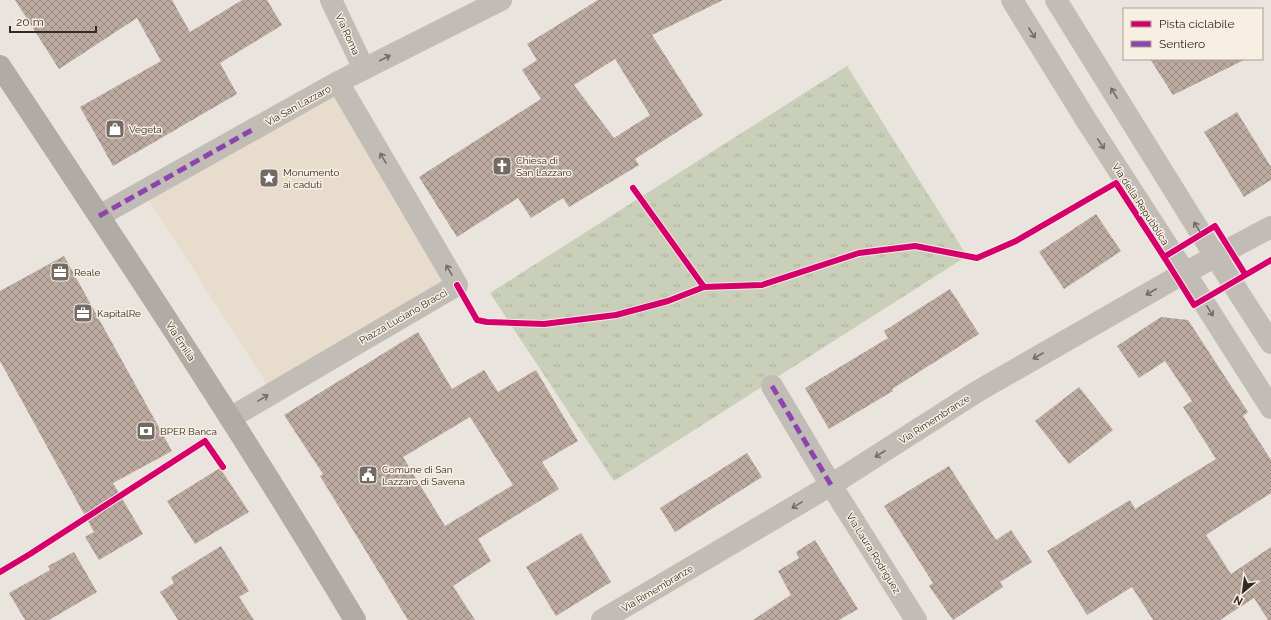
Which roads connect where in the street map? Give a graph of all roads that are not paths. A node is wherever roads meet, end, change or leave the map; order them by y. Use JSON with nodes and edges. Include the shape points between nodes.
{"nodes":[{"id":1,"x":331,"y":0,"type":"edge"},
{"id":2,"x":500,"y":0,"type":"edge"},
{"id":3,"x":1012,"y":0,"type":"edge"},
{"id":4,"x":1056,"y":0,"type":"edge"},
{"id":5,"x":0,"y":66,"type":"edge"},
{"id":6,"x":364,"y":69,"type":"junction"},
{"id":7,"x":338,"y":82,"type":"junction"},
{"id":8,"x":99,"y":216,"type":"junction"},
{"id":9,"x":1271,"y":227,"type":"edge"},
{"id":10,"x":1215,"y":256,"type":"junction"},
{"id":11,"x":1185,"y":273,"type":"junction"},
{"id":12,"x":1271,"y":343,"type":"edge"},
{"id":13,"x":772,"y":386,"type":"dead end"},
{"id":14,"x":1271,"y":408,"type":"edge"},
{"id":15,"x":230,"y":418,"type":"junction"},
{"id":16,"x":831,"y":485,"type":"junction"},
{"id":17,"x":355,"y":620,"type":"edge"},
{"id":18,"x":602,"y":620,"type":"edge"},
{"id":19,"x":916,"y":620,"type":"edge"}],
"edges":[{"from":1,"to":6,"type":"street","name":"Via Roma"},
{"from":6,"to":2,"type":"street","name":"Via San Lazzaro","one_way":true},
{"from":3,"to":11,"type":"street","name":"Via della Repubblica","one_way":true},
{"from":10,"to":4,"type":"street","one_way":true},
{"from":5,"to":8,"type":"main road","name":"Via Emilia"},
{"from":6,"to":7,"type":"street","name":"Via San Lazzaro"},
{"from":7,"to":8,"type":"street","name":"Via San Lazzaro"},
{"from":15,"to":7,"type":"street","name":"Piazza Luciano Bracci","one_way":true,"via":[[457,284]]},
{"from":8,"to":15,"type":"main road","name":"Via Emilia"},
{"from":9,"to":10,"type":"street","name":"Via Rimembranze"},
{"from":10,"to":11,"type":"street","name":"Via Rimembranze"},
{"from":10,"to":12,"type":"street"},
{"from":11,"to":14,"type":"street","name":"Via della Repubblica","one_way":true},
{"from":11,"to":16,"type":"street","name":"Via Rimembranze","one_way":true,"via":[[978,391]]},
{"from":13,"to":16,"type":"street","name":"Via Laura Rodriguez"},
{"from":15,"to":17,"type":"main road","name":"Via Emilia"},
{"from":16,"to":18,"type":"street","name":"Via Rimembranze","one_way":true},
{"from":16,"to":19,"type":"street","name":"Via Laura Rodriguez"}]}
